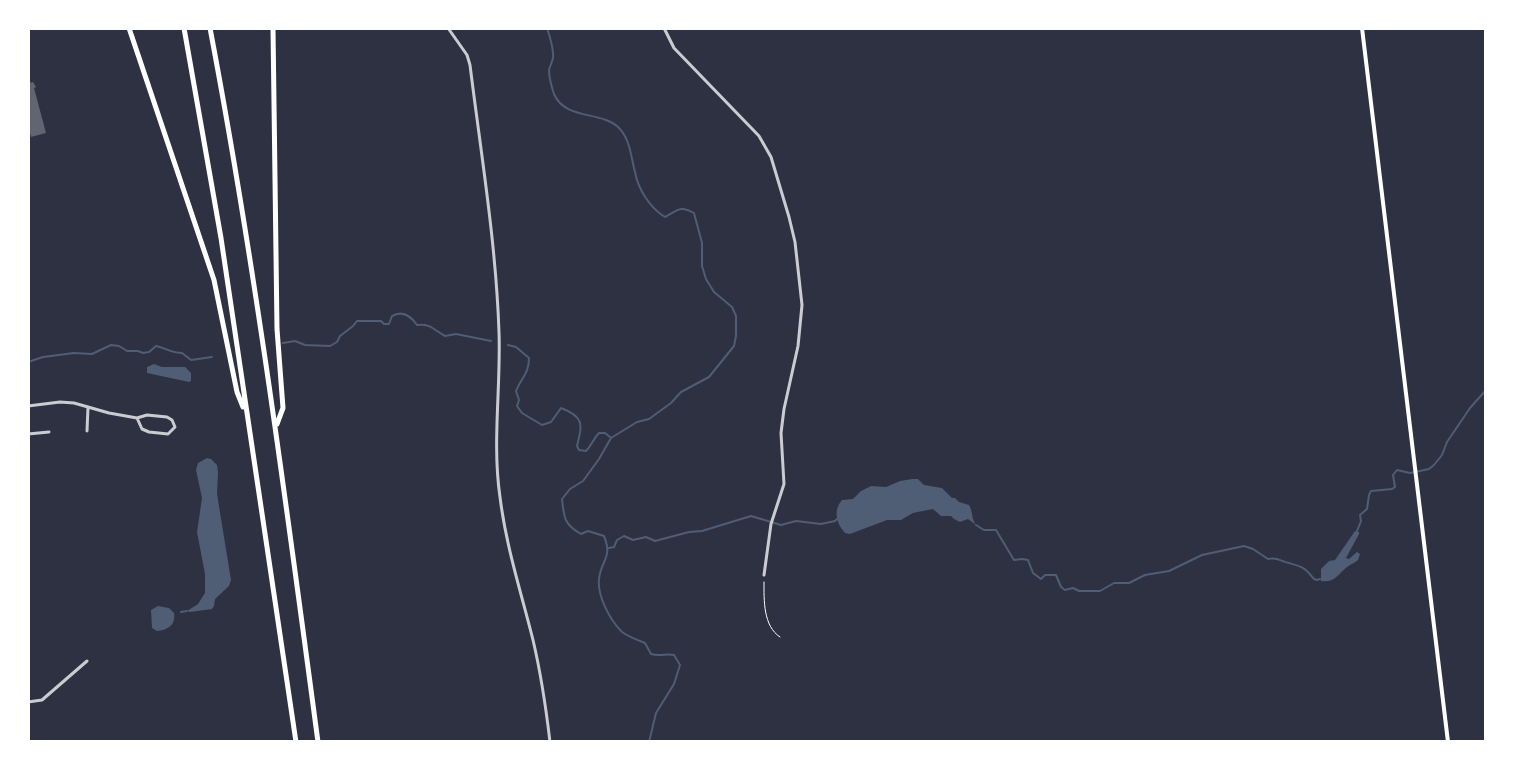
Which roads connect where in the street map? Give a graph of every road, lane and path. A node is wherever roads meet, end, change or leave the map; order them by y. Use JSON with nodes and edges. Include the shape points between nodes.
{"nodes":[{"id":1,"x":129,"y":28,"type":"edge"},
{"id":2,"x":184,"y":28,"type":"edge"},
{"id":3,"x":210,"y":28,"type":"edge"},
{"id":4,"x":273,"y":28,"type":"edge"},
{"id":5,"x":448,"y":28,"type":"edge"},
{"id":6,"x":664,"y":28,"type":"edge"},
{"id":7,"x":1362,"y":28,"type":"edge"},
{"id":8,"x":28,"y":406,"type":"edge"},
{"id":9,"x":88,"y":407,"type":"junction"},
{"id":10,"x":137,"y":418,"type":"junction"},
{"id":11,"x":247,"y":419,"type":"junction"},
{"id":12,"x":276,"y":425,"type":"junction"},
{"id":13,"x":87,"y":431,"type":"dead end"},
{"id":14,"x":49,"y":432,"type":"dead end"},
{"id":15,"x":28,"y":434,"type":"edge"},
{"id":16,"x":764,"y":575,"type":"joint"},
{"id":17,"x":780,"y":637,"type":"dead end"},
{"id":18,"x":87,"y":661,"type":"dead end"},
{"id":19,"x":28,"y":702,"type":"edge"},
{"id":20,"x":296,"y":742,"type":"edge"},
{"id":21,"x":318,"y":742,"type":"edge"},
{"id":22,"x":550,"y":742,"type":"edge"},
{"id":23,"x":1448,"y":742,"type":"edge"}],
"edges":[{"from":1,"to":11,"type":"highway","via":[[214,280]]},
{"from":2,"to":11,"type":"highway"},
{"from":3,"to":12,"type":"highway"},
{"from":4,"to":12,"type":"highway","via":[[283,408]]},
{"from":5,"to":22,"type":"street","via":[[470,65],[496,283],[499,493]]},
{"from":6,"to":16,"type":"street","via":[[692,69],[759,136],[795,242],[802,321],[781,433],[784,484],[771,524]]},
{"from":7,"to":23,"type":"main road"},
{"from":8,"to":9,"type":"street","via":[[64,402]]},
{"from":9,"to":10,"type":"street"},
{"from":9,"to":13,"type":"street"},
{"from":10,"to":10,"type":"street","via":[[169,418],[174,430],[146,431]]},
{"from":11,"to":20,"type":"highway"},
{"from":12,"to":21,"type":"highway"},
{"from":14,"to":15,"type":"street"},
{"from":16,"to":17,"type":"path","via":[[768,623]]},
{"from":18,"to":19,"type":"street","via":[[42,700]]}]}
